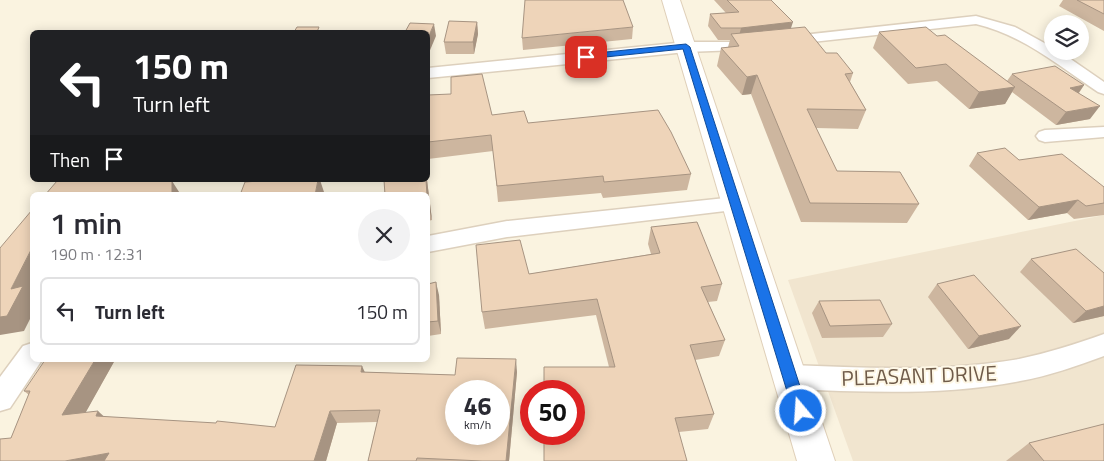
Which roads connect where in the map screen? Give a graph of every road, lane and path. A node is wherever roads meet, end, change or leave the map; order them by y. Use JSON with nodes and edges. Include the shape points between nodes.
{"nodes":[{"id":1,"x":671,"y":0,"type":"edge"},
{"id":2,"x":686,"y":47,"type":"junction"},
{"id":3,"x":430,"y":72,"type":"edge"},
{"id":4,"x":1104,"y":89,"type":"edge"},
{"id":5,"x":1104,"y":132,"type":"edge"},
{"id":6,"x":1045,"y":136,"type":"dead end"},
{"id":7,"x":736,"y":204,"type":"junction"},
{"id":8,"x":430,"y":244,"type":"edge"},
{"id":9,"x":1104,"y":345,"type":"edge"},
{"id":10,"x":30,"y":357,"type":"edge"},
{"id":11,"x":790,"y":377,"type":"junction"},
{"id":12,"x":0,"y":399,"type":"edge"},
{"id":13,"x":816,"y":461,"type":"edge"}],
"edges":[{"from":1,"to":2,"type":"main road"},
{"from":2,"to":3,"type":"street"},
{"from":2,"to":4,"type":"street","via":[[738,46],[976,20],[1000,25],[1034,43]]},
{"from":2,"to":7,"type":"main road"},
{"from":5,"to":6,"type":"street"},
{"from":7,"to":8,"type":"street","via":[[507,229]]},
{"from":7,"to":11,"type":"main road"},
{"from":9,"to":11,"type":"street","name":"PLEASANT DRIVE","via":[[1009,372],[946,379]]},
{"from":10,"to":12,"type":"street"},
{"from":11,"to":13,"type":"main road"}]}
